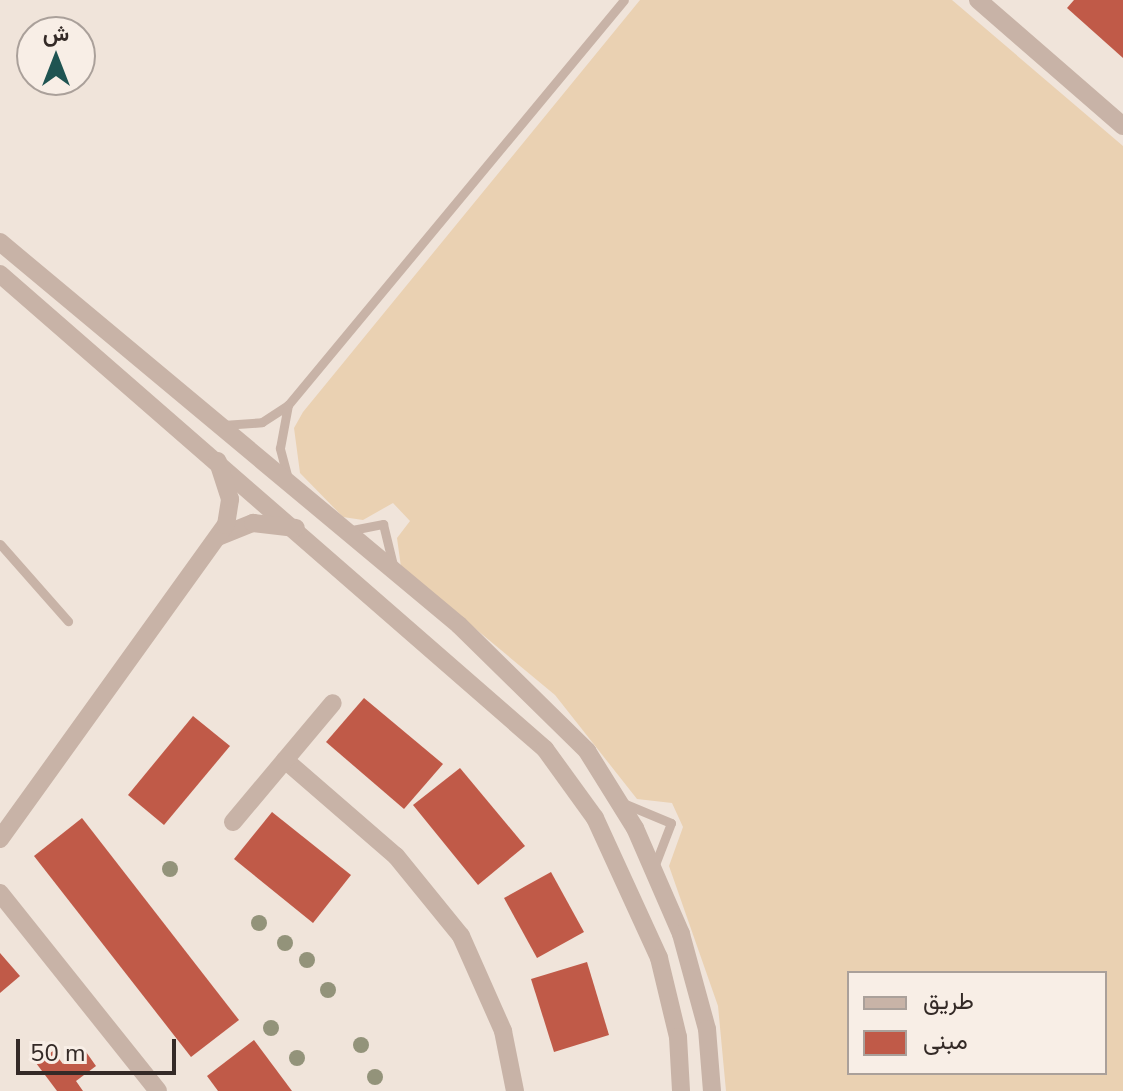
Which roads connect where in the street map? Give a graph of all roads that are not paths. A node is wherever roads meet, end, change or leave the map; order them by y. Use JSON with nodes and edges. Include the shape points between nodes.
{"nodes":[{"id":1,"x":624,"y":0,"type":"edge"},
{"id":2,"x":978,"y":0,"type":"edge"},
{"id":3,"x":1123,"y":126,"type":"edge"},
{"id":4,"x":0,"y":242,"type":"edge"},
{"id":5,"x":0,"y":274,"type":"edge"},
{"id":6,"x":288,"y":405,"type":"junction"},
{"id":7,"x":218,"y":425,"type":"junction"},
{"id":8,"x":217,"y":458,"type":"junction"},
{"id":9,"x":292,"y":487,"type":"junction"},
{"id":10,"x":299,"y":529,"type":"junction"},
{"id":11,"x":342,"y":532,"type":"junction"},
{"id":12,"x":218,"y":537,"type":"junction"},
{"id":13,"x":0,"y":544,"type":"edge"},
{"id":14,"x":395,"y":572,"type":"junction"},
{"id":15,"x":68,"y":621,"type":"dead end"},
{"id":16,"x":333,"y":703,"type":"dead end"},
{"id":17,"x":285,"y":760,"type":"junction"},
{"id":18,"x":620,"y":802,"type":"junction"},
{"id":19,"x":233,"y":822,"type":"dead end"},
{"id":20,"x":0,"y":839,"type":"edge"},
{"id":21,"x":654,"y":870,"type":"junction"},
{"id":22,"x":0,"y":893,"type":"edge"},
{"id":23,"x":158,"y":1091,"type":"edge"},
{"id":24,"x":515,"y":1091,"type":"edge"},
{"id":25,"x":681,"y":1091,"type":"edge"},
{"id":26,"x":712,"y":1091,"type":"edge"}],
"edges":[{"from":1,"to":6,"type":"lane"},
{"from":2,"to":3,"type":"street"},
{"from":4,"to":7,"type":"street"},
{"from":5,"to":8,"type":"street"},
{"from":6,"to":7,"type":"lane","via":[[262,422]]},
{"from":6,"to":9,"type":"lane","via":[[280,448]]},
{"from":7,"to":9,"type":"street"},
{"from":8,"to":10,"type":"street"},
{"from":8,"to":12,"type":"street","via":[[230,499]]},
{"from":9,"to":11,"type":"street"},
{"from":10,"to":12,"type":"street","via":[[253,523]]},
{"from":10,"to":25,"type":"street","via":[[520,723],[573,784],[659,958],[678,1037]]},
{"from":11,"to":14,"type":"street"},
{"from":11,"to":14,"type":"lane","via":[[383,524]]},
{"from":12,"to":20,"type":"street"},
{"from":13,"to":15,"type":"lane"},
{"from":14,"to":18,"type":"street","via":[[559,718]]},
{"from":16,"to":17,"type":"street"},
{"from":17,"to":19,"type":"street"},
{"from":17,"to":24,"type":"street","via":[[396,856],[461,936],[503,1031]]},
{"from":18,"to":21,"type":"street"},
{"from":18,"to":21,"type":"lane","via":[[671,823]]},
{"from":21,"to":26,"type":"street","via":[[696,979]]},
{"from":22,"to":23,"type":"street"}]}
